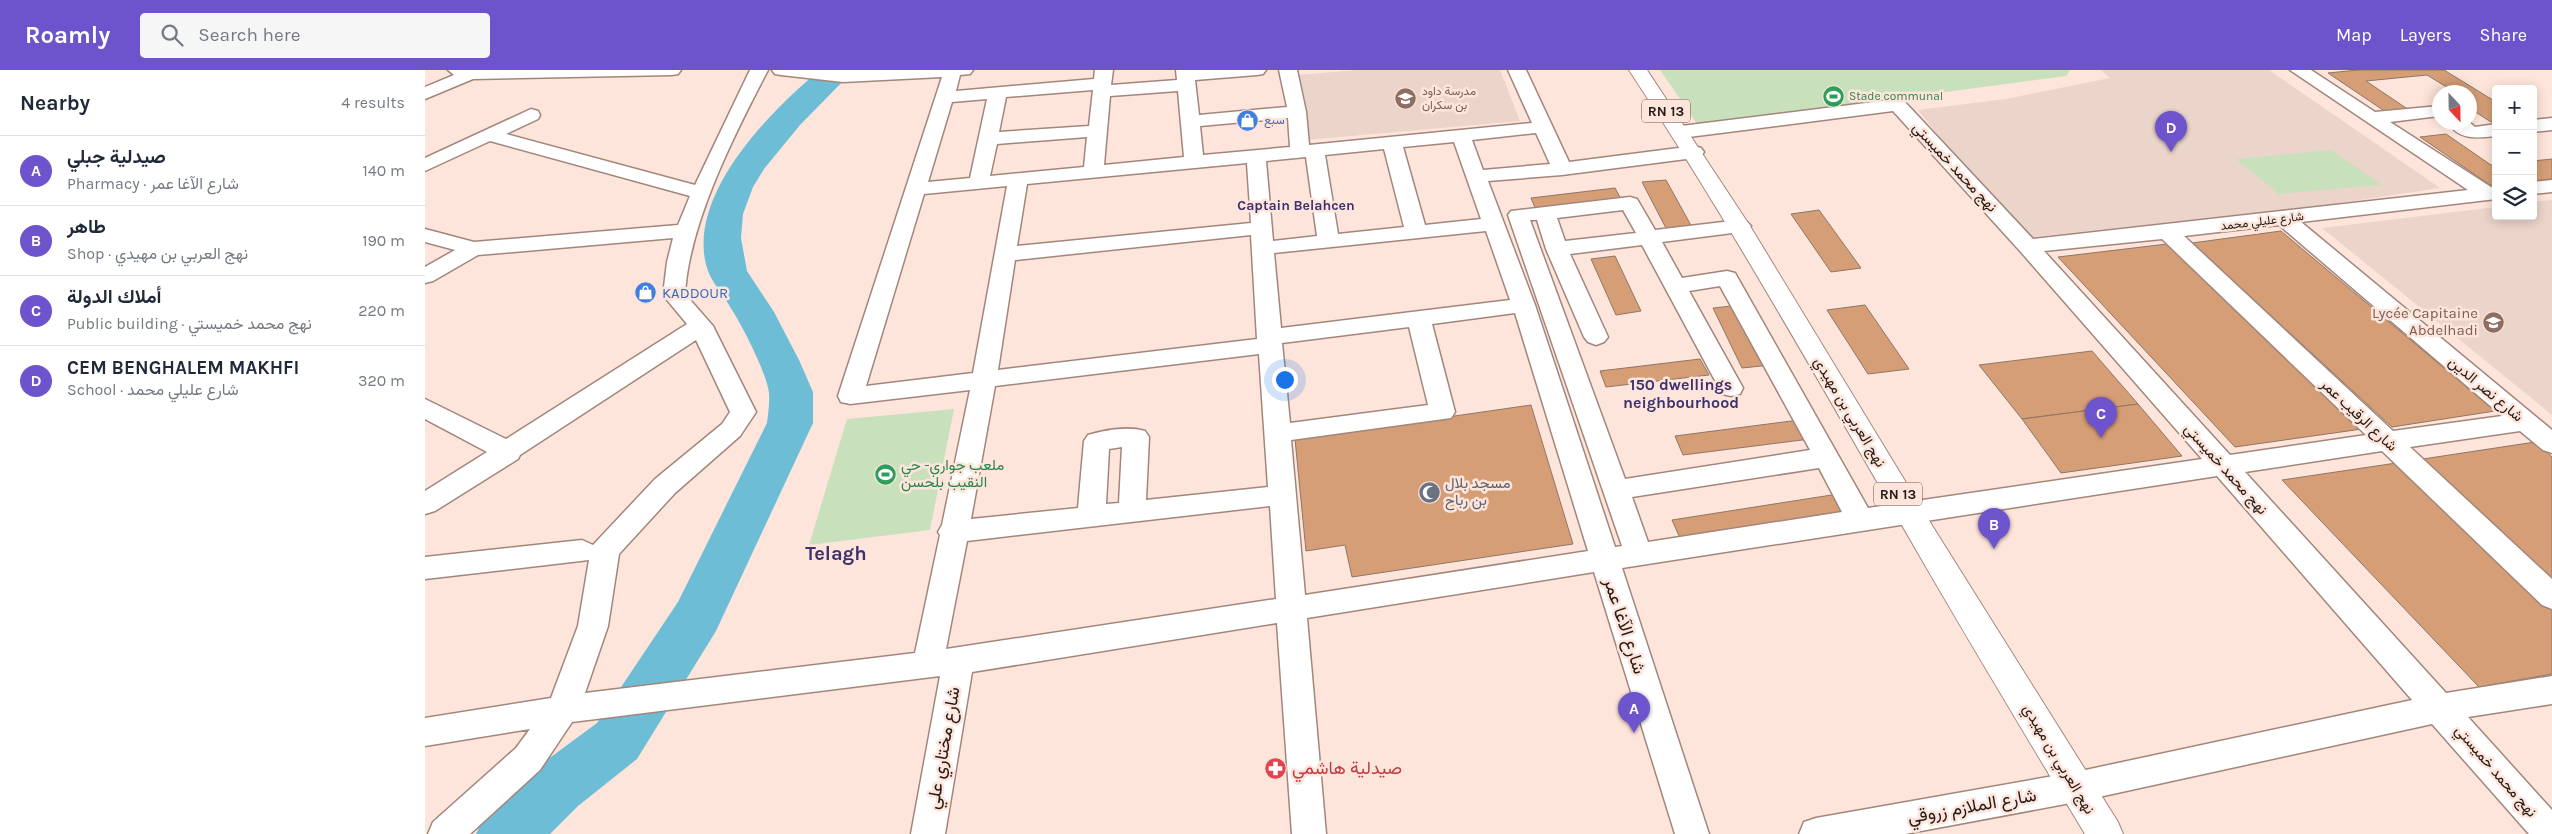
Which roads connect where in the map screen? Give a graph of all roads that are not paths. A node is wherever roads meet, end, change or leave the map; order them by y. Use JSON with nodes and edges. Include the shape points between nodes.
{"nodes":[{"id":1,"x":672,"y":70,"type":"edge"},
{"id":2,"x":759,"y":70,"type":"edge"},
{"id":3,"x":781,"y":70,"type":"edge"},
{"id":4,"x":959,"y":70,"type":"edge"},
{"id":5,"x":1257,"y":70,"type":"edge"},
{"id":6,"x":1288,"y":70,"type":"edge"},
{"id":7,"x":1517,"y":70,"type":"edge"},
{"id":8,"x":1638,"y":70,"type":"edge"},
{"id":9,"x":2299,"y":70,"type":"edge"},
{"id":10,"x":469,"y":71,"type":"edge"},
{"id":11,"x":918,"y":71,"type":"edge"},
{"id":12,"x":1185,"y":77,"type":"edge"},
{"id":13,"x":1103,"y":82,"type":"edge"},
{"id":14,"x":998,"y":92,"type":"junction"},
{"id":15,"x":425,"y":94,"type":"edge"},
{"id":16,"x":945,"y":97,"type":"junction"},
{"id":17,"x":1297,"y":112,"type":"junction"},
{"id":18,"x":2432,"y":112,"type":"edge"},
{"id":19,"x":531,"y":115,"type":"dead end"},
{"id":20,"x":2372,"y":118,"type":"junction"},
{"id":21,"x":1190,"y":121,"type":"junction"},
{"id":22,"x":2552,"y":124,"type":"edge"},
{"id":23,"x":2537,"y":126,"type":"edge"},
{"id":24,"x":1543,"y":127,"type":"junction"},
{"id":25,"x":2467,"y":130,"type":"edge"},
{"id":26,"x":2492,"y":130,"type":"edge"},
{"id":27,"x":1097,"y":131,"type":"junction"},
{"id":28,"x":488,"y":135,"type":"junction"},
{"id":29,"x":1461,"y":136,"type":"junction"},
{"id":30,"x":988,"y":139,"type":"junction"},
{"id":31,"x":1687,"y":142,"type":"junction"},
{"id":32,"x":1392,"y":144,"type":"junction"},
{"id":33,"x":1307,"y":152,"type":"junction"},
{"id":34,"x":1256,"y":158,"type":"junction"},
{"id":35,"x":1193,"y":162,"type":"junction"},
{"id":36,"x":425,"y":165,"type":"edge"},
{"id":37,"x":1562,"y":169,"type":"junction"},
{"id":38,"x":1093,"y":172,"type":"junction"},
{"id":39,"x":1478,"y":176,"type":"junction"},
{"id":40,"x":1018,"y":179,"type":"junction"},
{"id":41,"x":979,"y":182,"type":"junction"},
{"id":42,"x":2552,"y":186,"type":"edge"},
{"id":43,"x":2537,"y":188,"type":"edge"},
{"id":44,"x":917,"y":189,"type":"junction"},
{"id":45,"x":701,"y":193,"type":"junction"},
{"id":46,"x":2491,"y":193,"type":"edge"},
{"id":47,"x":1545,"y":213,"type":"junction"},
{"id":48,"x":1518,"y":215,"type":"junction"},
{"id":49,"x":2283,"y":218,"type":"junction"},
{"id":50,"x":1493,"y":219,"type":"junction"},
{"id":51,"x":1740,"y":226,"type":"junction"},
{"id":52,"x":685,"y":230,"type":"junction"},
{"id":53,"x":1415,"y":232,"type":"junction"},
{"id":54,"x":2167,"y":232,"type":"junction"},
{"id":55,"x":425,"y":235,"type":"edge"},
{"id":56,"x":1263,"y":238,"type":"junction"},
{"id":57,"x":1651,"y":238,"type":"junction"},
{"id":58,"x":1329,"y":241,"type":"junction"},
{"id":59,"x":2028,"y":246,"type":"junction"},
{"id":60,"x":1557,"y":249,"type":"junction"},
{"id":61,"x":473,"y":250,"type":"junction"},
{"id":62,"x":1007,"y":254,"type":"junction"},
{"id":63,"x":425,"y":276,"type":"edge"},
{"id":64,"x":1676,"y":286,"type":"junction"},
{"id":65,"x":1524,"y":306,"type":"junction"},
{"id":66,"x":1419,"y":318,"type":"junction"},
{"id":67,"x":701,"y":326,"type":"junction"},
{"id":68,"x":1596,"y":337,"type":"dead end"},
{"id":69,"x":1269,"y":341,"type":"junction"},
{"id":70,"x":984,"y":380,"type":"junction"},
{"id":71,"x":1731,"y":388,"type":"dead end"},
{"id":72,"x":425,"y":408,"type":"edge"},
{"id":73,"x":2525,"y":421,"type":"junction"},
{"id":74,"x":1278,"y":432,"type":"junction"},
{"id":75,"x":2386,"y":440,"type":"junction"},
{"id":76,"x":2552,"y":444,"type":"edge"},
{"id":77,"x":509,"y":452,"type":"junction"},
{"id":78,"x":1827,"y":457,"type":"junction"},
{"id":79,"x":2223,"y":466,"type":"junction"},
{"id":80,"x":1616,"y":490,"type":"junction"},
{"id":81,"x":1283,"y":495,"type":"junction"},
{"id":82,"x":425,"y":504,"type":"edge"},
{"id":83,"x":1909,"y":512,"type":"junction"},
{"id":84,"x":1131,"y":513,"type":"junction"},
{"id":85,"x":1091,"y":518,"type":"junction"},
{"id":86,"x":1861,"y":521,"type":"junction"},
{"id":87,"x":953,"y":532,"type":"junction"},
{"id":88,"x":582,"y":551,"type":"dead end"},
{"id":89,"x":1639,"y":556,"type":"junction"},
{"id":90,"x":1604,"y":561,"type":"junction"},
{"id":91,"x":425,"y":568,"type":"edge"},
{"id":92,"x":2552,"y":597,"type":"edge"},
{"id":93,"x":1290,"y":609,"type":"junction"},
{"id":94,"x":943,"y":663,"type":"junction"},
{"id":95,"x":2552,"y":690,"type":"edge"},
{"id":96,"x":574,"y":708,"type":"junction"},
{"id":97,"x":2441,"y":708,"type":"junction"},
{"id":98,"x":425,"y":732,"type":"edge"},
{"id":99,"x":2072,"y":787,"type":"junction"},
{"id":100,"x":445,"y":834,"type":"edge"},
{"id":101,"x":929,"y":834,"type":"edge"},
{"id":102,"x":1309,"y":834,"type":"edge"},
{"id":103,"x":1692,"y":834,"type":"edge"},
{"id":104,"x":1816,"y":834,"type":"edge"},
{"id":105,"x":2105,"y":834,"type":"edge"},
{"id":106,"x":2551,"y":834,"type":"edge"}],
"edges":[{"from":1,"to":10,"type":"street"},
{"from":2,"to":45,"type":"street"},
{"from":3,"to":11,"type":"street","via":[[843,77]]},
{"from":4,"to":11,"type":"street"},
{"from":4,"to":16,"type":"street"},
{"from":5,"to":12,"type":"street"},
{"from":6,"to":17,"type":"street"},
{"from":7,"to":24,"type":"street"},
{"from":8,"to":31,"type":"main road","name":"نهج العربي بن مهيدي","number":"RN 13"},
{"from":9,"to":20,"type":"street"},
{"from":10,"to":15,"type":"street"},
{"from":12,"to":13,"type":"street"},
{"from":12,"to":21,"type":"street"},
{"from":13,"to":14,"type":"street"},
{"from":13,"to":27,"type":"street"},
{"from":14,"to":16,"type":"street"},
{"from":14,"to":30,"type":"street"},
{"from":16,"to":44,"type":"street"},
{"from":17,"to":21,"type":"street"},
{"from":17,"to":33,"type":"street"},
{"from":18,"to":20,"type":"street"},
{"from":19,"to":28,"type":"street"},
{"from":20,"to":46,"type":"street"},
{"from":21,"to":35,"type":"street"},
{"from":22,"to":23,"type":"street"},
{"from":24,"to":29,"type":"street"},
{"from":24,"to":37,"type":"street"},
{"from":25,"to":26,"type":"street","via":[[2471,133]]},
{"from":27,"to":30,"type":"street"},
{"from":27,"to":38,"type":"street"},
{"from":28,"to":36,"type":"street"},
{"from":28,"to":45,"type":"street"},
{"from":29,"to":32,"type":"street"},
{"from":29,"to":39,"type":"street","name":"شارع الآغا عمر"},
{"from":30,"to":41,"type":"street"},
{"from":31,"to":37,"type":"street"},
{"from":31,"to":51,"type":"main road","name":"نهج العربي بن مهيدي","number":"RN 13"},
{"from":31,"to":59,"type":"street","name":"نهج محمد خميستي","via":[[1898,105]]},
{"from":32,"to":33,"type":"street"},
{"from":32,"to":53,"type":"street"},
{"from":33,"to":34,"type":"street"},
{"from":33,"to":58,"type":"street"},
{"from":34,"to":35,"type":"street"},
{"from":34,"to":56,"type":"street"},
{"from":35,"to":38,"type":"street"},
{"from":37,"to":39,"type":"street"},
{"from":38,"to":40,"type":"street"},
{"from":39,"to":50,"type":"street","name":"شارع الآغا عمر"},
{"from":40,"to":41,"type":"street"},
{"from":40,"to":62,"type":"street","name":"شارع مختاري علي"},
{"from":41,"to":44,"type":"street"},
{"from":42,"to":43,"type":"street"},
{"from":44,"to":70,"type":"street","via":[[850,396]]},
{"from":45,"to":52,"type":"street"},
{"from":46,"to":49,"type":"street","name":"شارع عليلي محمد"},
{"from":47,"to":48,"type":"street"},
{"from":47,"to":57,"type":"street","via":[[1630,203]]},
{"from":47,"to":60,"type":"street"},
{"from":48,"to":50,"type":"street"},
{"from":48,"to":80,"type":"street"},
{"from":49,"to":54,"type":"street","name":"شارع عليلي محمد"},
{"from":49,"to":73,"type":"street","name":"شارع نصر الدين"},
{"from":50,"to":53,"type":"street"},
{"from":50,"to":65,"type":"street","name":"شارع الآغا عمر"},
{"from":51,"to":57,"type":"street"},
{"from":51,"to":83,"type":"main road","name":"نهج العربي بن مهيدي","number":"RN 13"},
{"from":52,"to":61,"type":"street"},
{"from":52,"to":67,"type":"street","via":[[674,277],[674,295]]},
{"from":53,"to":58,"type":"street"},
{"from":54,"to":59,"type":"street","name":"شارع عليلي محمد"},
{"from":54,"to":75,"type":"street","name":"شارع الرقيب عمر"},
{"from":55,"to":61,"type":"street"},
{"from":56,"to":58,"type":"street"},
{"from":56,"to":62,"type":"street"},
{"from":56,"to":69,"type":"street"},
{"from":57,"to":60,"type":"street"},
{"from":57,"to":64,"type":"street"},
{"from":59,"to":79,"type":"street","name":"نهج محمد خميستي"},
{"from":60,"to":68,"type":"street"},
{"from":61,"to":63,"type":"street"},
{"from":62,"to":70,"type":"street","name":"شارع مختاري علي"},
{"from":64,"to":71,"type":"street"},
{"from":64,"to":78,"type":"street","via":[[1727,278]]},
{"from":65,"to":66,"type":"street"},
{"from":65,"to":90,"type":"street","name":"شارع الآغا عمر"},
{"from":66,"to":69,"type":"street"},
{"from":66,"to":74,"type":"street","via":[[1442,412]]},
{"from":67,"to":77,"type":"street"},
{"from":67,"to":96,"type":"street","via":[[743,412],[731,430],[665,486],[605,550],[593,626]]},
{"from":69,"to":70,"type":"street"},
{"from":69,"to":74,"type":"street"},
{"from":70,"to":87,"type":"street","name":"شارع مختاري علي"},
{"from":72,"to":77,"type":"street"},
{"from":73,"to":75,"type":"street"},
{"from":73,"to":76,"type":"street","name":"شارع نصر الدين"},
{"from":74,"to":81,"type":"street"},
{"from":75,"to":79,"type":"street"},
{"from":75,"to":92,"type":"street","name":"شارع الرقيب عمر"},
{"from":77,"to":82,"type":"street"},
{"from":78,"to":80,"type":"street"},
{"from":78,"to":86,"type":"street"},
{"from":79,"to":83,"type":"street"},
{"from":79,"to":97,"type":"street","name":"نهج محمد خميستي"},
{"from":80,"to":89,"type":"street"},
{"from":81,"to":84,"type":"street"},
{"from":81,"to":93,"type":"street"},
{"from":83,"to":86,"type":"street"},
{"from":83,"to":99,"type":"main road","name":"نهج العربي بن مهيدي","number":"RN 13"},
{"from":84,"to":85,"type":"street"},
{"from":84,"to":85,"type":"street","via":[[1136,437],[1097,440]]},
{"from":85,"to":87,"type":"street"},
{"from":86,"to":89,"type":"street"},
{"from":87,"to":94,"type":"street","name":"شارع مختاري علي"},
{"from":88,"to":91,"type":"street"},
{"from":89,"to":90,"type":"street"},
{"from":90,"to":93,"type":"street"},
{"from":90,"to":103,"type":"street","name":"شارع الآغا عمر"},
{"from":93,"to":94,"type":"street"},
{"from":93,"to":102,"type":"street"},
{"from":94,"to":96,"type":"street"},
{"from":94,"to":101,"type":"street","name":"شارع مختاري علي"},
{"from":95,"to":97,"type":"street","name":"شارع الملازم زروقي"},
{"from":96,"to":98,"type":"street"},
{"from":96,"to":100,"type":"street","via":[[528,759]]},
{"from":97,"to":99,"type":"street","name":"شارع الملازم زروقي"},
{"from":97,"to":106,"type":"street","name":"نهج محمد خميستي"},
{"from":99,"to":104,"type":"street","name":"شارع الملازم زروقي"},
{"from":99,"to":105,"type":"main road","name":"نهج العربي بن مهيدي","number":"RN 13"}]}
